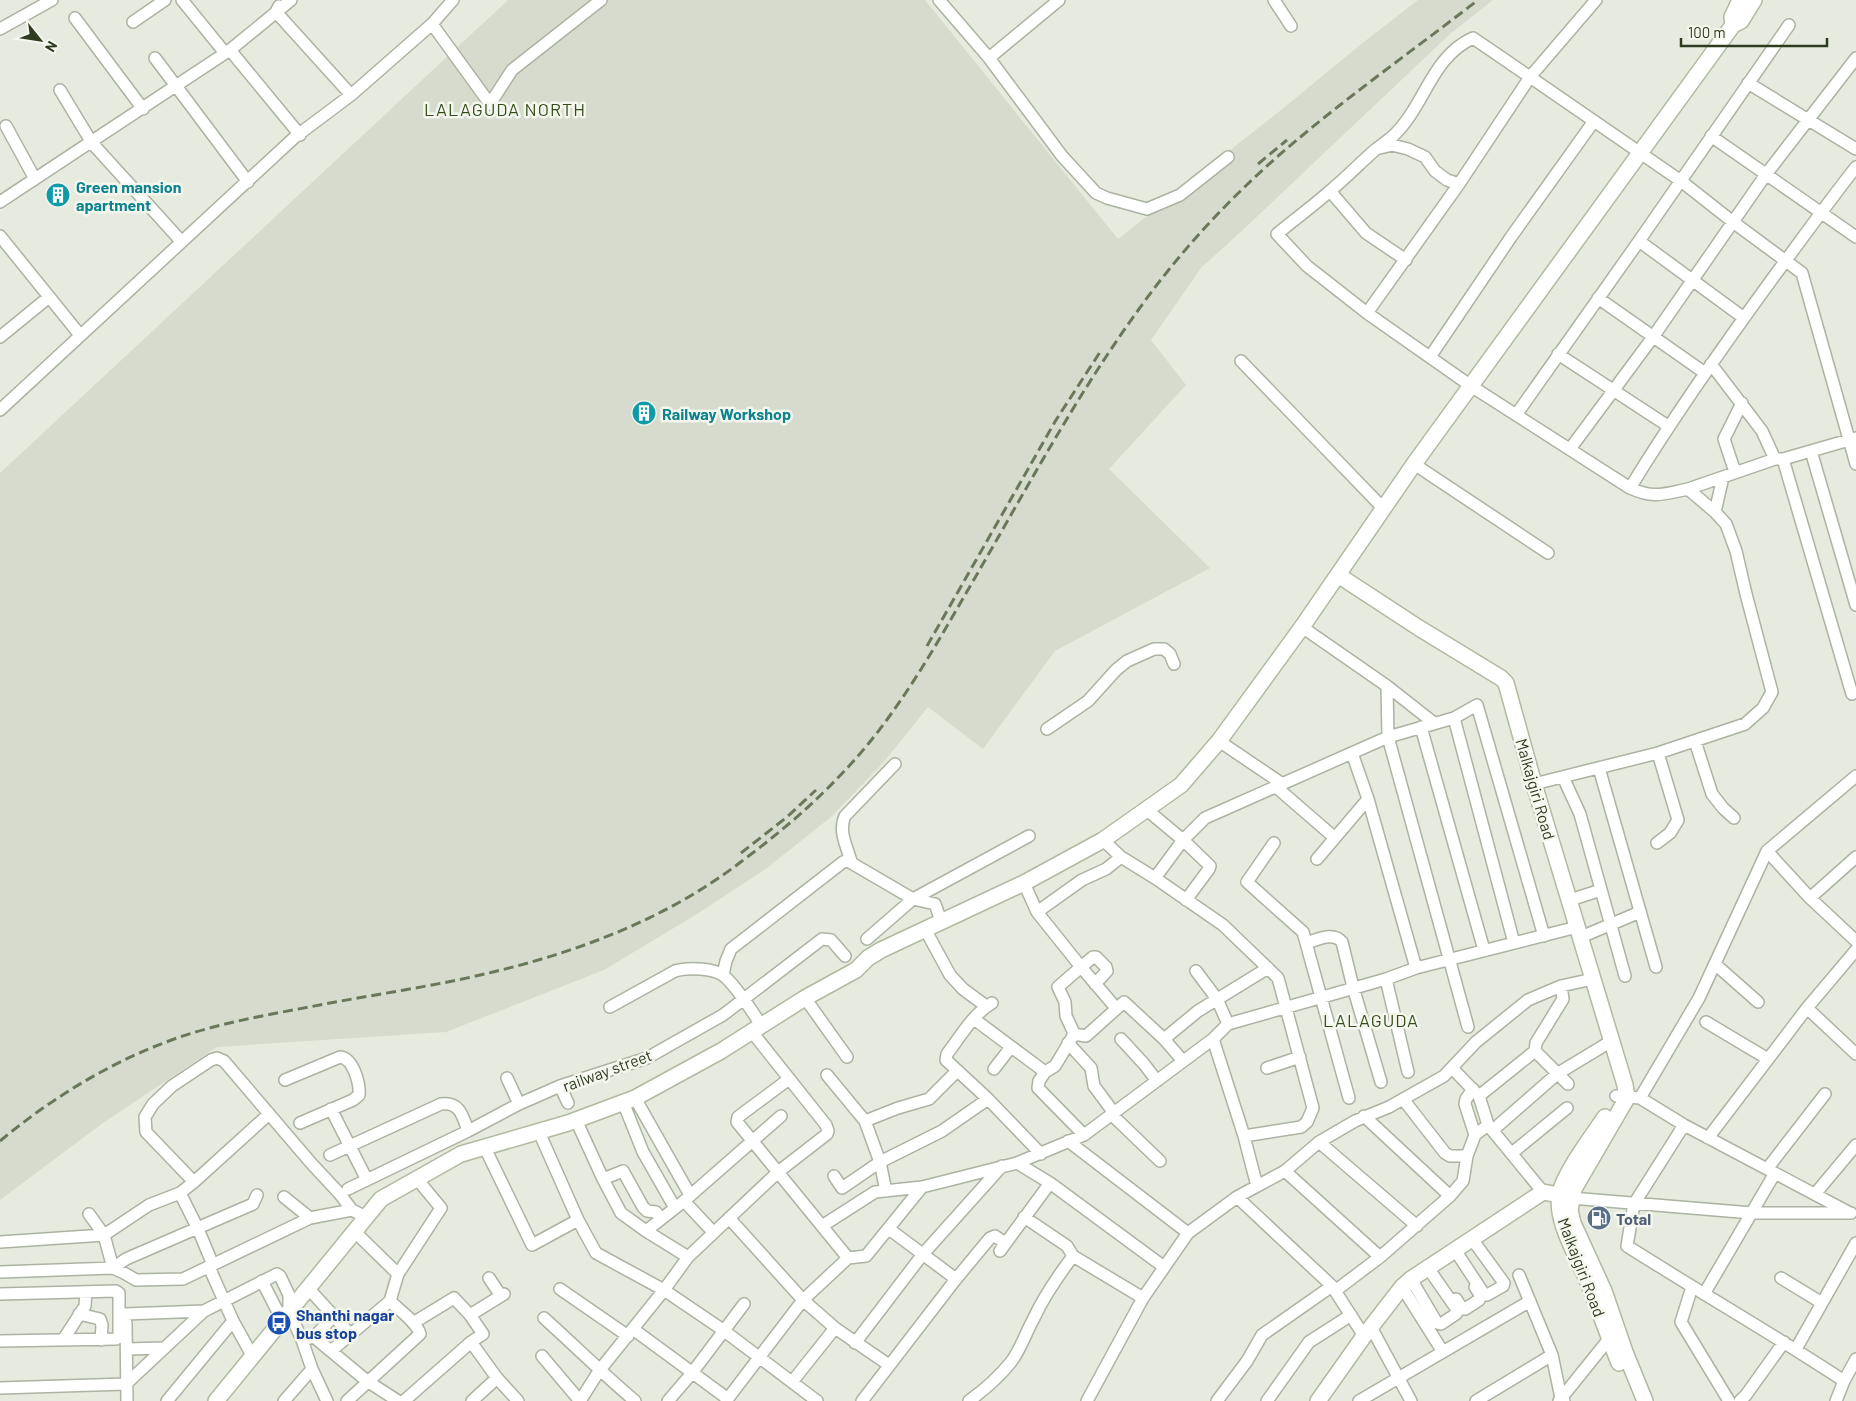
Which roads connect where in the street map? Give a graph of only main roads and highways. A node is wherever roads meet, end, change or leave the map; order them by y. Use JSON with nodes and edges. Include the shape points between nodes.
{"nodes":[{"id":1,"x":1740,"y":0,"type":"edge"},
{"id":2,"x":1754,"y":0,"type":"edge"},
{"id":3,"x":1733,"y":25,"type":"junction"},
{"id":4,"x":1338,"y":575,"type":"junction"},
{"id":5,"x":1565,"y":1197,"type":"junction"},
{"id":6,"x":216,"y":1401,"type":"edge"},
{"id":7,"x":1318,"y":1401,"type":"edge"},
{"id":8,"x":1635,"y":1401,"type":"edge"},
{"id":9,"x":1645,"y":1401,"type":"edge"}],
"edges":[{"from":1,"to":3,"type":"main road","via":[[1732,17]]},
{"from":2,"to":3,"type":"main road","via":[[1741,21]]},
{"from":3,"to":4,"type":"main road","via":[[1414,464]]},
{"from":4,"to":5,"type":"main road","name":"Malkajgiri Road","via":[[1506,683],[1627,1094],[1580,1177]]},
{"from":4,"to":6,"type":"main road","via":[[1219,741],[1182,785],[1103,840],[1024,883],[881,950],[856,970],[721,1051],[629,1100],[539,1132],[461,1154],[381,1200]]},
{"from":5,"to":7,"type":"main road","via":[[1543,1192],[1406,1283],[1367,1331]]},
{"from":5,"to":8,"type":"main road","name":"Malkajgiri Road","via":[[1560,1216],[1566,1234]]},
{"from":5,"to":9,"type":"main road","name":"Malkajgiri Road"}]}
